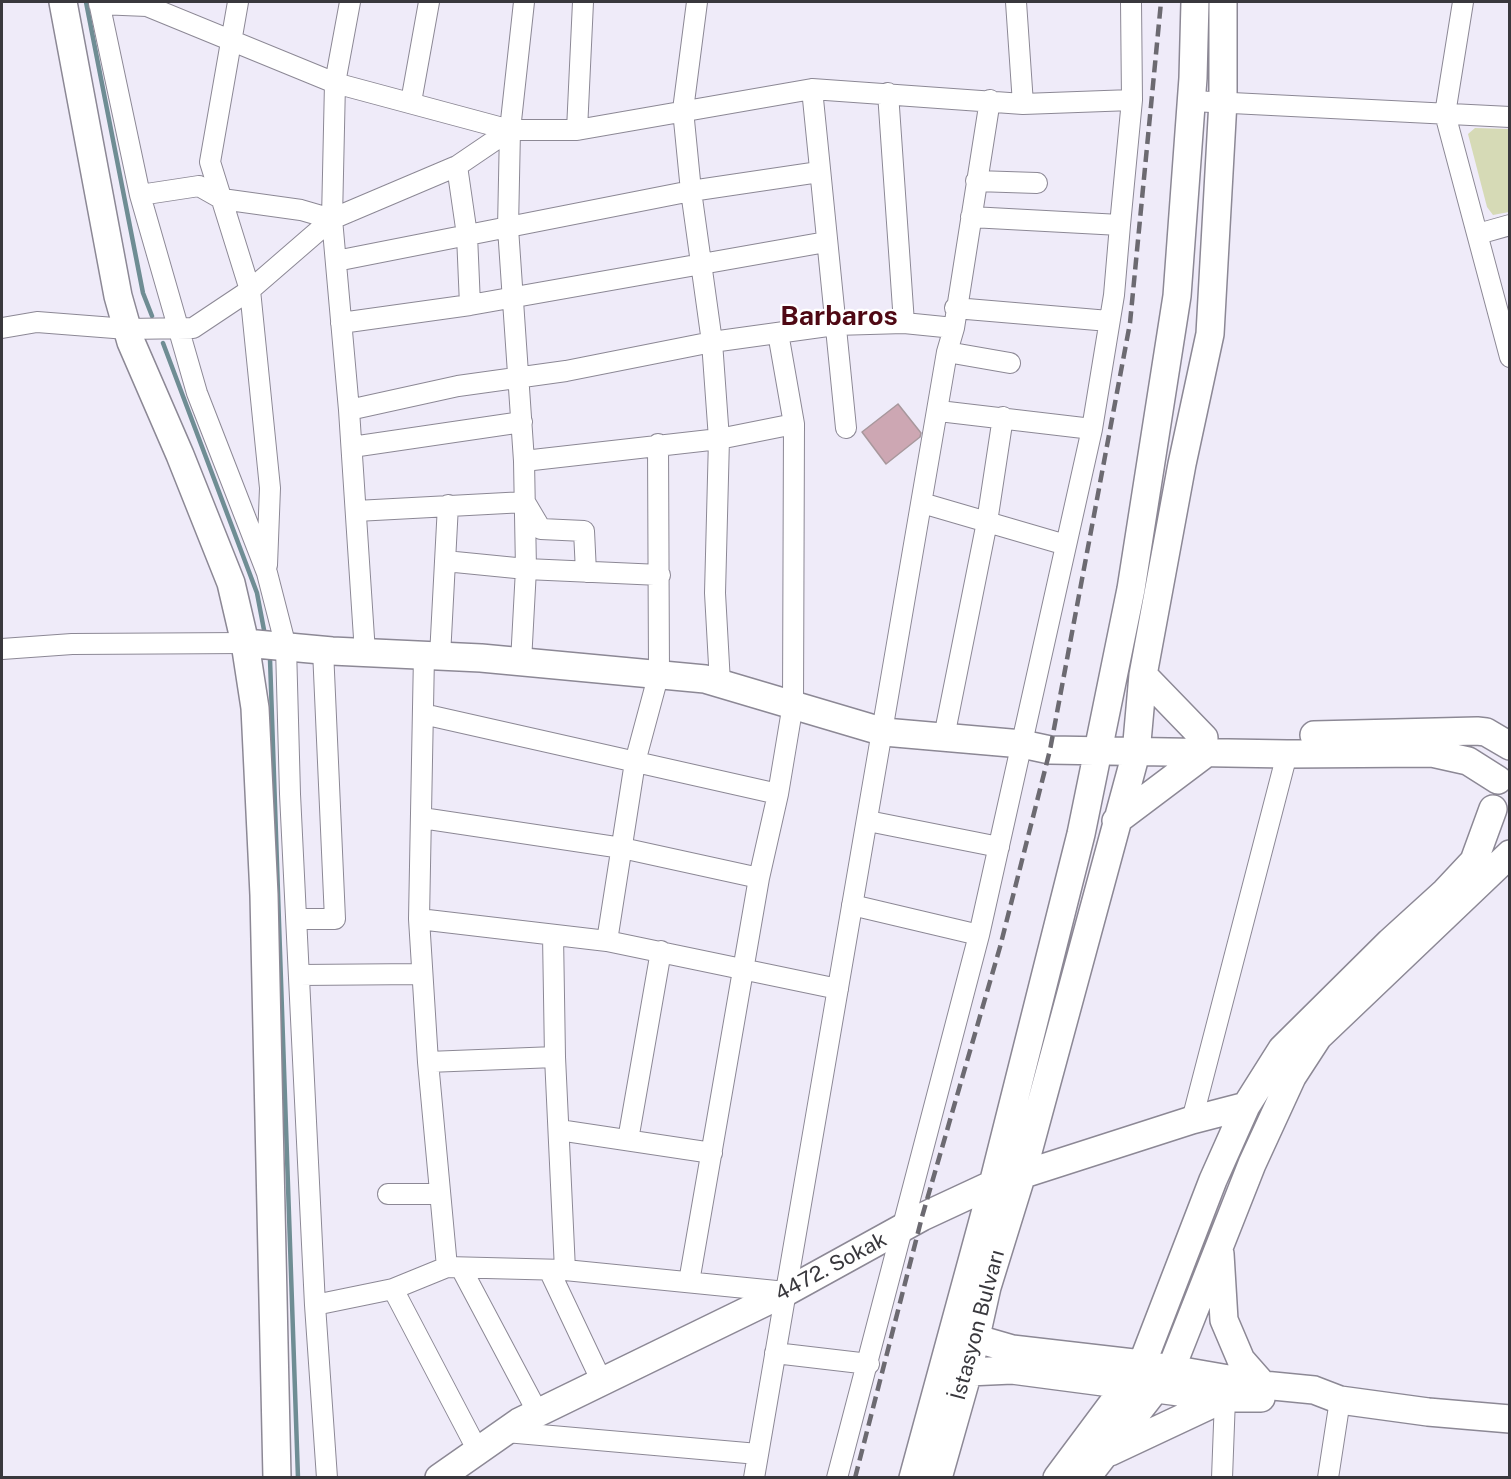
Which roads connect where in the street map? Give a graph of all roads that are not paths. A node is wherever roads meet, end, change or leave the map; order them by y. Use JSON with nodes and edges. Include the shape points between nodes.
{"nodes":[{"id":1,"x":63,"y":2,"type":"edge"},
{"id":2,"x":238,"y":2,"type":"edge"},
{"id":3,"x":350,"y":2,"type":"edge"},
{"id":4,"x":429,"y":2,"type":"edge"},
{"id":5,"x":524,"y":2,"type":"edge"},
{"id":6,"x":583,"y":2,"type":"edge"},
{"id":7,"x":698,"y":2,"type":"edge"},
{"id":8,"x":1016,"y":2,"type":"edge"},
{"id":9,"x":1131,"y":2,"type":"edge"},
{"id":10,"x":1195,"y":2,"type":"edge"},
{"id":11,"x":1222,"y":2,"type":"edge"},
{"id":12,"x":1463,"y":2,"type":"edge"},
{"id":13,"x":99,"y":3,"type":"edge"},
{"id":14,"x":147,"y":4,"type":"edge"},
{"id":15,"x":230,"y":41,"type":"junction"},
{"id":16,"x":335,"y":83,"type":"junction"},
{"id":17,"x":812,"y":89,"type":"junction"},
{"id":18,"x":888,"y":93,"type":"junction"},
{"id":19,"x":990,"y":100,"type":"junction"},
{"id":20,"x":1132,"y":100,"type":"junction"},
{"id":21,"x":1192,"y":101,"type":"junction"},
{"id":22,"x":1223,"y":101,"type":"junction"},
{"id":23,"x":411,"y":102,"type":"junction"},
{"id":24,"x":1023,"y":104,"type":"junction"},
{"id":25,"x":683,"y":110,"type":"junction"},
{"id":26,"x":1445,"y":114,"type":"junction"},
{"id":27,"x":1509,"y":117,"type":"edge"},
{"id":28,"x":510,"y":130,"type":"junction"},
{"id":29,"x":577,"y":130,"type":"junction"},
{"id":30,"x":457,"y":166,"type":"junction"},
{"id":31,"x":819,"y":172,"type":"junction"},
{"id":32,"x":976,"y":181,"type":"junction"},
{"id":33,"x":1037,"y":183,"type":"dead end"},
{"id":34,"x":691,"y":191,"type":"junction"},
{"id":35,"x":140,"y":195,"type":"junction"},
{"id":36,"x":222,"y":199,"type":"junction"},
{"id":37,"x":970,"y":217,"type":"junction"},
{"id":38,"x":332,"y":219,"type":"junction"},
{"id":39,"x":1120,"y":225,"type":"junction"},
{"id":40,"x":1509,"y":225,"type":"edge"},
{"id":41,"x":508,"y":228,"type":"junction"},
{"id":42,"x":1478,"y":234,"type":"junction"},
{"id":43,"x":467,"y":235,"type":"junction"},
{"id":44,"x":826,"y":242,"type":"junction"},
{"id":45,"x":336,"y":261,"type":"junction"},
{"id":46,"x":701,"y":264,"type":"junction"},
{"id":47,"x":250,"y":290,"type":"junction"},
{"id":48,"x":512,"y":297,"type":"junction"},
{"id":49,"x":470,"y":304,"type":"junction"},
{"id":50,"x":955,"y":308,"type":"junction"},
{"id":51,"x":1109,"y":321,"type":"junction"},
{"id":52,"x":341,"y":322,"type":"junction"},
{"id":53,"x":904,"y":323,"type":"junction"},
{"id":54,"x":835,"y":325,"type":"junction"},
{"id":55,"x":2,"y":328,"type":"edge"},
{"id":56,"x":179,"y":328,"type":"junction"},
{"id":57,"x":954,"y":328,"type":"junction"},
{"id":58,"x":127,"y":329,"type":"junction"},
{"id":59,"x":778,"y":333,"type":"junction"},
{"id":60,"x":712,"y":342,"type":"junction"},
{"id":61,"x":947,"y":352,"type":"junction"},
{"id":62,"x":1509,"y":357,"type":"edge"},
{"id":63,"x":1010,"y":363,"type":"dead end"},
{"id":64,"x":520,"y":377,"type":"junction"},
{"id":65,"x":349,"y":410,"type":"junction"},
{"id":66,"x":939,"y":411,"type":"junction"},
{"id":67,"x":1003,"y":417,"type":"junction"},
{"id":68,"x":522,"y":423,"type":"junction"},
{"id":69,"x":794,"y":424,"type":"junction"},
{"id":70,"x":846,"y":428,"type":"dead end"},
{"id":71,"x":1092,"y":429,"type":"junction"},
{"id":72,"x":720,"y":439,"type":"junction"},
{"id":73,"x":658,"y":444,"type":"junction"},
{"id":74,"x":352,"y":447,"type":"junction"},
{"id":75,"x":524,"y":461,"type":"junction"},
{"id":76,"x":525,"y":502,"type":"junction"},
{"id":77,"x":922,"y":503,"type":"junction"},
{"id":78,"x":448,"y":505,"type":"junction"},
{"id":79,"x":356,"y":511,"type":"junction"},
{"id":80,"x":987,"y":522,"type":"junction"},
{"id":81,"x":1066,"y":545,"type":"junction"},
{"id":82,"x":445,"y":561,"type":"junction"},
{"id":83,"x":526,"y":569,"type":"junction"},
{"id":84,"x":586,"y":572,"type":"junction"},
{"id":85,"x":267,"y":573,"type":"junction"},
{"id":86,"x":660,"y":575,"type":"junction"},
{"id":87,"x":245,"y":643,"type":"junction"},
{"id":88,"x":286,"y":646,"type":"junction"},
{"id":89,"x":2,"y":649,"type":"edge"},
{"id":90,"x":323,"y":650,"type":"junction"},
{"id":91,"x":365,"y":653,"type":"junction"},
{"id":92,"x":432,"y":656,"type":"junction"},
{"id":93,"x":521,"y":662,"type":"junction"},
{"id":94,"x":659,"y":673,"type":"junction"},
{"id":95,"x":1143,"y":675,"type":"junction"},
{"id":96,"x":720,"y":683,"type":"junction"},
{"id":97,"x":794,"y":704,"type":"junction"},
{"id":98,"x":423,"y":714,"type":"junction"},
{"id":99,"x":884,"y":732,"type":"junction"},
{"id":100,"x":944,"y":737,"type":"junction"},
{"id":101,"x":1022,"y":744,"type":"junction"},
{"id":102,"x":1100,"y":746,"type":"junction"},
{"id":103,"x":1137,"y":746,"type":"junction"},
{"id":104,"x":1204,"y":746,"type":"junction"},
{"id":105,"x":1509,"y":746,"type":"edge"},
{"id":106,"x":1287,"y":754,"type":"junction"},
{"id":107,"x":635,"y":762,"type":"junction"},
{"id":108,"x":1504,"y":774,"type":"edge"},
{"id":109,"x":778,"y":794,"type":"junction"},
{"id":110,"x":1492,"y":809,"type":"junction"},
{"id":111,"x":422,"y":818,"type":"junction"},
{"id":112,"x":868,"y":821,"type":"junction"},
{"id":113,"x":1116,"y":821,"type":"junction"},
{"id":114,"x":1509,"y":836,"type":"edge"},
{"id":115,"x":622,"y":848,"type":"junction"},
{"id":116,"x":999,"y":848,"type":"junction"},
{"id":117,"x":1509,"y":854,"type":"edge"},
{"id":118,"x":759,"y":878,"type":"junction"},
{"id":119,"x":1509,"y":884,"type":"edge"},
{"id":120,"x":1467,"y":896,"type":"junction"},
{"id":121,"x":852,"y":905,"type":"junction"},
{"id":122,"x":419,"y":918,"type":"junction"},
{"id":123,"x":297,"y":919,"type":"junction"},
{"id":124,"x":979,"y":935,"type":"junction"},
{"id":125,"x":553,"y":936,"type":"junction"},
{"id":126,"x":607,"y":941,"type":"junction"},
{"id":127,"x":661,"y":951,"type":"junction"},
{"id":128,"x":744,"y":968,"type":"junction"},
{"id":129,"x":422,"y":974,"type":"junction"},
{"id":130,"x":299,"y":975,"type":"junction"},
{"id":131,"x":837,"y":988,"type":"junction"},
{"id":132,"x":555,"y":1057,"type":"junction"},
{"id":133,"x":428,"y":1062,"type":"junction"},
{"id":134,"x":1246,"y":1106,"type":"junction"},
{"id":135,"x":1192,"y":1120,"type":"junction"},
{"id":136,"x":559,"y":1130,"type":"junction"},
{"id":137,"x":628,"y":1140,"type":"junction"},
{"id":138,"x":712,"y":1153,"type":"junction"},
{"id":139,"x":1022,"y":1174,"type":"junction"},
{"id":140,"x":993,"y":1184,"type":"junction"},
{"id":141,"x":388,"y":1194,"type":"dead end"},
{"id":142,"x":440,"y":1194,"type":"junction"},
{"id":143,"x":905,"y":1227,"type":"junction"},
{"id":144,"x":1220,"y":1244,"type":"junction"},
{"id":145,"x":454,"y":1268,"type":"junction"},
{"id":146,"x":557,"y":1270,"type":"junction"},
{"id":147,"x":689,"y":1282,"type":"junction"},
{"id":148,"x":987,"y":1287,"type":"junction"},
{"id":149,"x":393,"y":1289,"type":"junction"},
{"id":150,"x":786,"y":1292,"type":"junction"},
{"id":151,"x":315,"y":1305,"type":"junction"},
{"id":152,"x":974,"y":1338,"type":"junction"},
{"id":153,"x":775,"y":1353,"type":"junction"},
{"id":154,"x":946,"y":1355,"type":"junction"},
{"id":155,"x":1012,"y":1360,"type":"junction"},
{"id":156,"x":869,"y":1364,"type":"junction"},
{"id":157,"x":968,"y":1372,"type":"junction"},
{"id":158,"x":1135,"y":1375,"type":"junction"},
{"id":159,"x":1164,"y":1379,"type":"junction"},
{"id":160,"x":602,"y":1382,"type":"junction"},
{"id":161,"x":1263,"y":1385,"type":"junction"},
{"id":162,"x":1225,"y":1398,"type":"junction"},
{"id":163,"x":1340,"y":1400,"type":"junction"},
{"id":164,"x":538,"y":1413,"type":"junction"},
{"id":165,"x":954,"y":1414,"type":"junction"},
{"id":166,"x":1509,"y":1419,"type":"edge"},
{"id":167,"x":506,"y":1432,"type":"junction"},
{"id":168,"x":478,"y":1450,"type":"junction"},
{"id":169,"x":758,"y":1454,"type":"junction"},
{"id":170,"x":1104,"y":1455,"type":"junction"},
{"id":171,"x":277,"y":1478,"type":"edge"},
{"id":172,"x":327,"y":1478,"type":"edge"},
{"id":173,"x":439,"y":1478,"type":"edge"},
{"id":174,"x":753,"y":1478,"type":"edge"},
{"id":175,"x":837,"y":1478,"type":"edge"},
{"id":176,"x":913,"y":1478,"type":"edge"},
{"id":177,"x":938,"y":1478,"type":"edge"},
{"id":178,"x":1057,"y":1478,"type":"edge"},
{"id":179,"x":1086,"y":1478,"type":"edge"},
{"id":180,"x":1222,"y":1478,"type":"edge"},
{"id":181,"x":1328,"y":1478,"type":"edge"}],
"edges":[{"from":1,"to":58,"type":"street"},
{"from":2,"to":15,"type":"street"},
{"from":3,"to":16,"type":"street"},
{"from":4,"to":23,"type":"street"},
{"from":5,"to":28,"type":"street"},
{"from":6,"to":29,"type":"street"},
{"from":7,"to":25,"type":"street"},
{"from":8,"to":24,"type":"street"},
{"from":9,"to":20,"type":"street"},
{"from":10,"to":21,"type":"street","name":"İstasyon Bulvarı"},
{"from":11,"to":22,"type":"street","name":"İstasyon Bulvarı"},
{"from":12,"to":26,"type":"street"},
{"from":13,"to":14,"type":"street"},
{"from":13,"to":35,"type":"street"},
{"from":14,"to":15,"type":"street"},
{"from":15,"to":16,"type":"street"},
{"from":15,"to":36,"type":"street","via":[[210,162]]},
{"from":16,"to":23,"type":"street"},
{"from":16,"to":38,"type":"street"},
{"from":17,"to":18,"type":"street"},
{"from":17,"to":25,"type":"street"},
{"from":17,"to":31,"type":"street"},
{"from":18,"to":19,"type":"street"},
{"from":18,"to":53,"type":"street"},
{"from":19,"to":24,"type":"street"},
{"from":19,"to":32,"type":"street"},
{"from":20,"to":24,"type":"street"},
{"from":20,"to":39,"type":"street"},
{"from":21,"to":22,"type":"street"},
{"from":21,"to":102,"type":"street","name":"İstasyon Bulvarı","via":[[1176,307],[1133,577]]},
{"from":22,"to":26,"type":"street"},
{"from":22,"to":95,"type":"street","name":"İstasyon Bulvarı","via":[[1210,334]]},
{"from":23,"to":28,"type":"street"},
{"from":25,"to":29,"type":"street"},
{"from":25,"to":34,"type":"street"},
{"from":26,"to":27,"type":"street"},
{"from":26,"to":42,"type":"street"},
{"from":28,"to":29,"type":"street"},
{"from":28,"to":30,"type":"street"},
{"from":28,"to":41,"type":"street"},
{"from":30,"to":38,"type":"street"},
{"from":30,"to":43,"type":"street"},
{"from":31,"to":34,"type":"street"},
{"from":31,"to":44,"type":"street"},
{"from":32,"to":33,"type":"street"},
{"from":32,"to":37,"type":"street"},
{"from":34,"to":41,"type":"street"},
{"from":34,"to":46,"type":"street"},
{"from":35,"to":36,"type":"street","via":[[199,186]]},
{"from":35,"to":56,"type":"street"},
{"from":36,"to":38,"type":"street","via":[[301,210]]},
{"from":36,"to":47,"type":"street"},
{"from":37,"to":39,"type":"street"},
{"from":37,"to":50,"type":"street"},
{"from":38,"to":45,"type":"street"},
{"from":38,"to":47,"type":"street"},
{"from":39,"to":51,"type":"street"},
{"from":40,"to":42,"type":"street"},
{"from":41,"to":43,"type":"street"},
{"from":41,"to":48,"type":"street"},
{"from":42,"to":62,"type":"street"},
{"from":43,"to":45,"type":"street"},
{"from":43,"to":49,"type":"street"},
{"from":44,"to":46,"type":"street"},
{"from":44,"to":54,"type":"street"},
{"from":45,"to":52,"type":"street"},
{"from":46,"to":48,"type":"street"},
{"from":46,"to":60,"type":"street"},
{"from":47,"to":56,"type":"street","via":[[193,328]]},
{"from":47,"to":85,"type":"street","via":[[270,488]]},
{"from":48,"to":49,"type":"street"},
{"from":48,"to":64,"type":"street"},
{"from":49,"to":52,"type":"street"},
{"from":50,"to":51,"type":"street"},
{"from":50,"to":57,"type":"street"},
{"from":51,"to":71,"type":"street"},
{"from":52,"to":65,"type":"street"},
{"from":53,"to":54,"type":"street"},
{"from":53,"to":57,"type":"street"},
{"from":54,"to":59,"type":"street"},
{"from":54,"to":70,"type":"street"},
{"from":55,"to":58,"type":"street","via":[[37,322]]},
{"from":56,"to":58,"type":"street"},
{"from":56,"to":85,"type":"street","via":[[197,393]]},
{"from":57,"to":61,"type":"street"},
{"from":58,"to":87,"type":"street","via":[[231,583]]},
{"from":59,"to":60,"type":"street"},
{"from":59,"to":69,"type":"street"},
{"from":60,"to":64,"type":"street"},
{"from":60,"to":72,"type":"street"},
{"from":61,"to":63,"type":"street"},
{"from":61,"to":66,"type":"street"},
{"from":64,"to":65,"type":"street"},
{"from":64,"to":68,"type":"street"},
{"from":65,"to":74,"type":"street"},
{"from":66,"to":67,"type":"street"},
{"from":66,"to":77,"type":"street"},
{"from":67,"to":71,"type":"street"},
{"from":67,"to":80,"type":"street"},
{"from":68,"to":74,"type":"street"},
{"from":68,"to":75,"type":"street"},
{"from":69,"to":72,"type":"street"},
{"from":69,"to":97,"type":"street"},
{"from":71,"to":81,"type":"street"},
{"from":72,"to":73,"type":"street"},
{"from":72,"to":96,"type":"street","via":[[715,593]]},
{"from":73,"to":75,"type":"street"},
{"from":73,"to":86,"type":"street"},
{"from":74,"to":79,"type":"street"},
{"from":75,"to":76,"type":"street"},
{"from":76,"to":78,"type":"street"},
{"from":76,"to":83,"type":"street"},
{"from":76,"to":84,"type":"street","via":[[541,529],[584,531]]},
{"from":77,"to":80,"type":"street"},
{"from":77,"to":99,"type":"street"},
{"from":78,"to":79,"type":"street"},
{"from":78,"to":82,"type":"street"},
{"from":79,"to":91,"type":"street"},
{"from":80,"to":81,"type":"street"},
{"from":80,"to":100,"type":"street"},
{"from":81,"to":101,"type":"street"},
{"from":82,"to":83,"type":"street"},
{"from":82,"to":92,"type":"street"},
{"from":83,"to":84,"type":"street"},
{"from":83,"to":93,"type":"street"},
{"from":84,"to":86,"type":"street"},
{"from":85,"to":88,"type":"street"},
{"from":86,"to":94,"type":"street"},
{"from":87,"to":88,"type":"street"},
{"from":87,"to":89,"type":"street","via":[[72,644]]},
{"from":87,"to":171,"type":"street","via":[[255,708],[261,800]]},
{"from":88,"to":90,"type":"street"},
{"from":88,"to":123,"type":"street"},
{"from":90,"to":91,"type":"street"},
{"from":90,"to":123,"type":"street","via":[[334,919]]},
{"from":91,"to":92,"type":"street"},
{"from":92,"to":93,"type":"street"},
{"from":92,"to":98,"type":"street"},
{"from":93,"to":94,"type":"street"},
{"from":94,"to":96,"type":"street"},
{"from":94,"to":107,"type":"street"},
{"from":95,"to":103,"type":"street","name":"İstasyon Bulvarı"},
{"from":95,"to":104,"type":"street"},
{"from":96,"to":97,"type":"street"},
{"from":97,"to":99,"type":"street"},
{"from":97,"to":109,"type":"street"},
{"from":98,"to":107,"type":"street"},
{"from":98,"to":111,"type":"street"},
{"from":99,"to":100,"type":"street"},
{"from":99,"to":112,"type":"street"},
{"from":100,"to":101,"type":"street"},
{"from":101,"to":102,"type":"street","via":[[1052,739]]},
{"from":101,"to":116,"type":"street"},
{"from":102,"to":103,"type":"street"},
{"from":102,"to":140,"type":"street","name":"İstasyon Bulvarı","via":[[1082,834]]},
{"from":103,"to":104,"type":"street"},
{"from":103,"to":113,"type":"street","name":"İstasyon Bulvarı"},
{"from":104,"to":105,"type":"street","via":[[1477,731]]},
{"from":104,"to":106,"type":"street"},
{"from":104,"to":113,"type":"street"},
{"from":106,"to":108,"type":"street","via":[[1432,753],[1468,760]]},
{"from":106,"to":135,"type":"street"},
{"from":107,"to":109,"type":"street"},
{"from":107,"to":115,"type":"street"},
{"from":108,"to":110,"type":"street","via":[[1492,799]]},
{"from":109,"to":118,"type":"street"},
{"from":110,"to":114,"type":"street"},
{"from":110,"to":134,"type":"street","via":[[1474,861],[1282,1049]]},
{"from":111,"to":115,"type":"street"},
{"from":111,"to":122,"type":"street"},
{"from":112,"to":116,"type":"street"},
{"from":112,"to":121,"type":"street"},
{"from":113,"to":139,"type":"street","name":"İstasyon Bulvarı"},
{"from":115,"to":118,"type":"street"},
{"from":115,"to":126,"type":"street"},
{"from":116,"to":124,"type":"street"},
{"from":117,"to":120,"type":"street"},
{"from":118,"to":128,"type":"street"},
{"from":119,"to":120,"type":"street"},
{"from":120,"to":144,"type":"street","via":[[1318,1037],[1292,1077]]},
{"from":121,"to":124,"type":"street"},
{"from":121,"to":131,"type":"street"},
{"from":122,"to":125,"type":"street"},
{"from":122,"to":129,"type":"street"},
{"from":123,"to":130,"type":"street"},
{"from":124,"to":143,"type":"street"},
{"from":125,"to":126,"type":"street"},
{"from":125,"to":132,"type":"street"},
{"from":126,"to":127,"type":"street"},
{"from":127,"to":128,"type":"street"},
{"from":127,"to":137,"type":"street"},
{"from":128,"to":131,"type":"street"},
{"from":128,"to":138,"type":"street"},
{"from":129,"to":130,"type":"street"},
{"from":129,"to":133,"type":"street"},
{"from":130,"to":151,"type":"street"},
{"from":131,"to":150,"type":"street"},
{"from":132,"to":133,"type":"street"},
{"from":132,"to":136,"type":"street"},
{"from":133,"to":142,"type":"street"},
{"from":134,"to":135,"type":"street","name":"4472. Sokak"},
{"from":134,"to":158,"type":"street"},
{"from":135,"to":139,"type":"street","name":"4472. Sokak"},
{"from":136,"to":137,"type":"street"},
{"from":136,"to":146,"type":"street"},
{"from":137,"to":138,"type":"street"},
{"from":138,"to":147,"type":"street"},
{"from":139,"to":140,"type":"street","name":"4472. Sokak"},
{"from":139,"to":148,"type":"street","name":"İstasyon Bulvarı"},
{"from":140,"to":143,"type":"street","name":"4472. Sokak"},
{"from":140,"to":154,"type":"street","name":"İstasyon Bulvarı"},
{"from":141,"to":142,"type":"street"},
{"from":142,"to":145,"type":"street"},
{"from":143,"to":150,"type":"street","name":"4472. Sokak"},
{"from":143,"to":156,"type":"street"},
{"from":144,"to":159,"type":"street"},
{"from":144,"to":161,"type":"street","via":[[1224,1320],[1241,1360]]},
{"from":145,"to":146,"type":"street"},
{"from":145,"to":149,"type":"street"},
{"from":145,"to":164,"type":"street"},
{"from":146,"to":147,"type":"street"},
{"from":146,"to":160,"type":"street"},
{"from":147,"to":150,"type":"street"},
{"from":148,"to":152,"type":"street","name":"İstasyon Bulvarı"},
{"from":148,"to":155,"type":"street","via":[[986,1310],[993,1334]]},
{"from":149,"to":151,"type":"street"},
{"from":149,"to":168,"type":"street"},
{"from":150,"to":153,"type":"street"},
{"from":150,"to":160,"type":"street","name":"4472. Sokak"},
{"from":151,"to":172,"type":"street"},
{"from":152,"to":154,"type":"street","via":[[957,1341]]},
{"from":152,"to":155,"type":"street"},
{"from":152,"to":157,"type":"street","name":"İstasyon Bulvarı"},
{"from":153,"to":156,"type":"street"},
{"from":153,"to":169,"type":"street"},
{"from":154,"to":157,"type":"street","via":[[949,1364]]},
{"from":154,"to":176,"type":"street","name":"İstasyon Bulvarı"},
{"from":155,"to":157,"type":"street"},
{"from":155,"to":158,"type":"street"},
{"from":155,"to":165,"type":"street","via":[[989,1376]]},
{"from":156,"to":175,"type":"street"},
{"from":157,"to":165,"type":"street","name":"İstasyon Bulvarı"},
{"from":158,"to":159,"type":"street"},
{"from":158,"to":178,"type":"street"},
{"from":159,"to":161,"type":"street"},
{"from":159,"to":162,"type":"street"},
{"from":159,"to":170,"type":"street"},
{"from":160,"to":164,"type":"street","name":"4472. Sokak"},
{"from":161,"to":163,"type":"street","via":[[1314,1390]]},
{"from":162,"to":163,"type":"street","via":[[1314,1403]]},
{"from":162,"to":170,"type":"street"},
{"from":162,"to":180,"type":"street"},
{"from":163,"to":166,"type":"street"},
{"from":163,"to":181,"type":"street"},
{"from":164,"to":167,"type":"street","name":"4472. Sokak"},
{"from":165,"to":177,"type":"street","name":"İstasyon Bulvarı"},
{"from":167,"to":168,"type":"street","name":"4472. Sokak"},
{"from":167,"to":169,"type":"street"},
{"from":168,"to":173,"type":"street","name":"4472. Sokak"},
{"from":169,"to":174,"type":"street"},
{"from":170,"to":179,"type":"street"}]}
